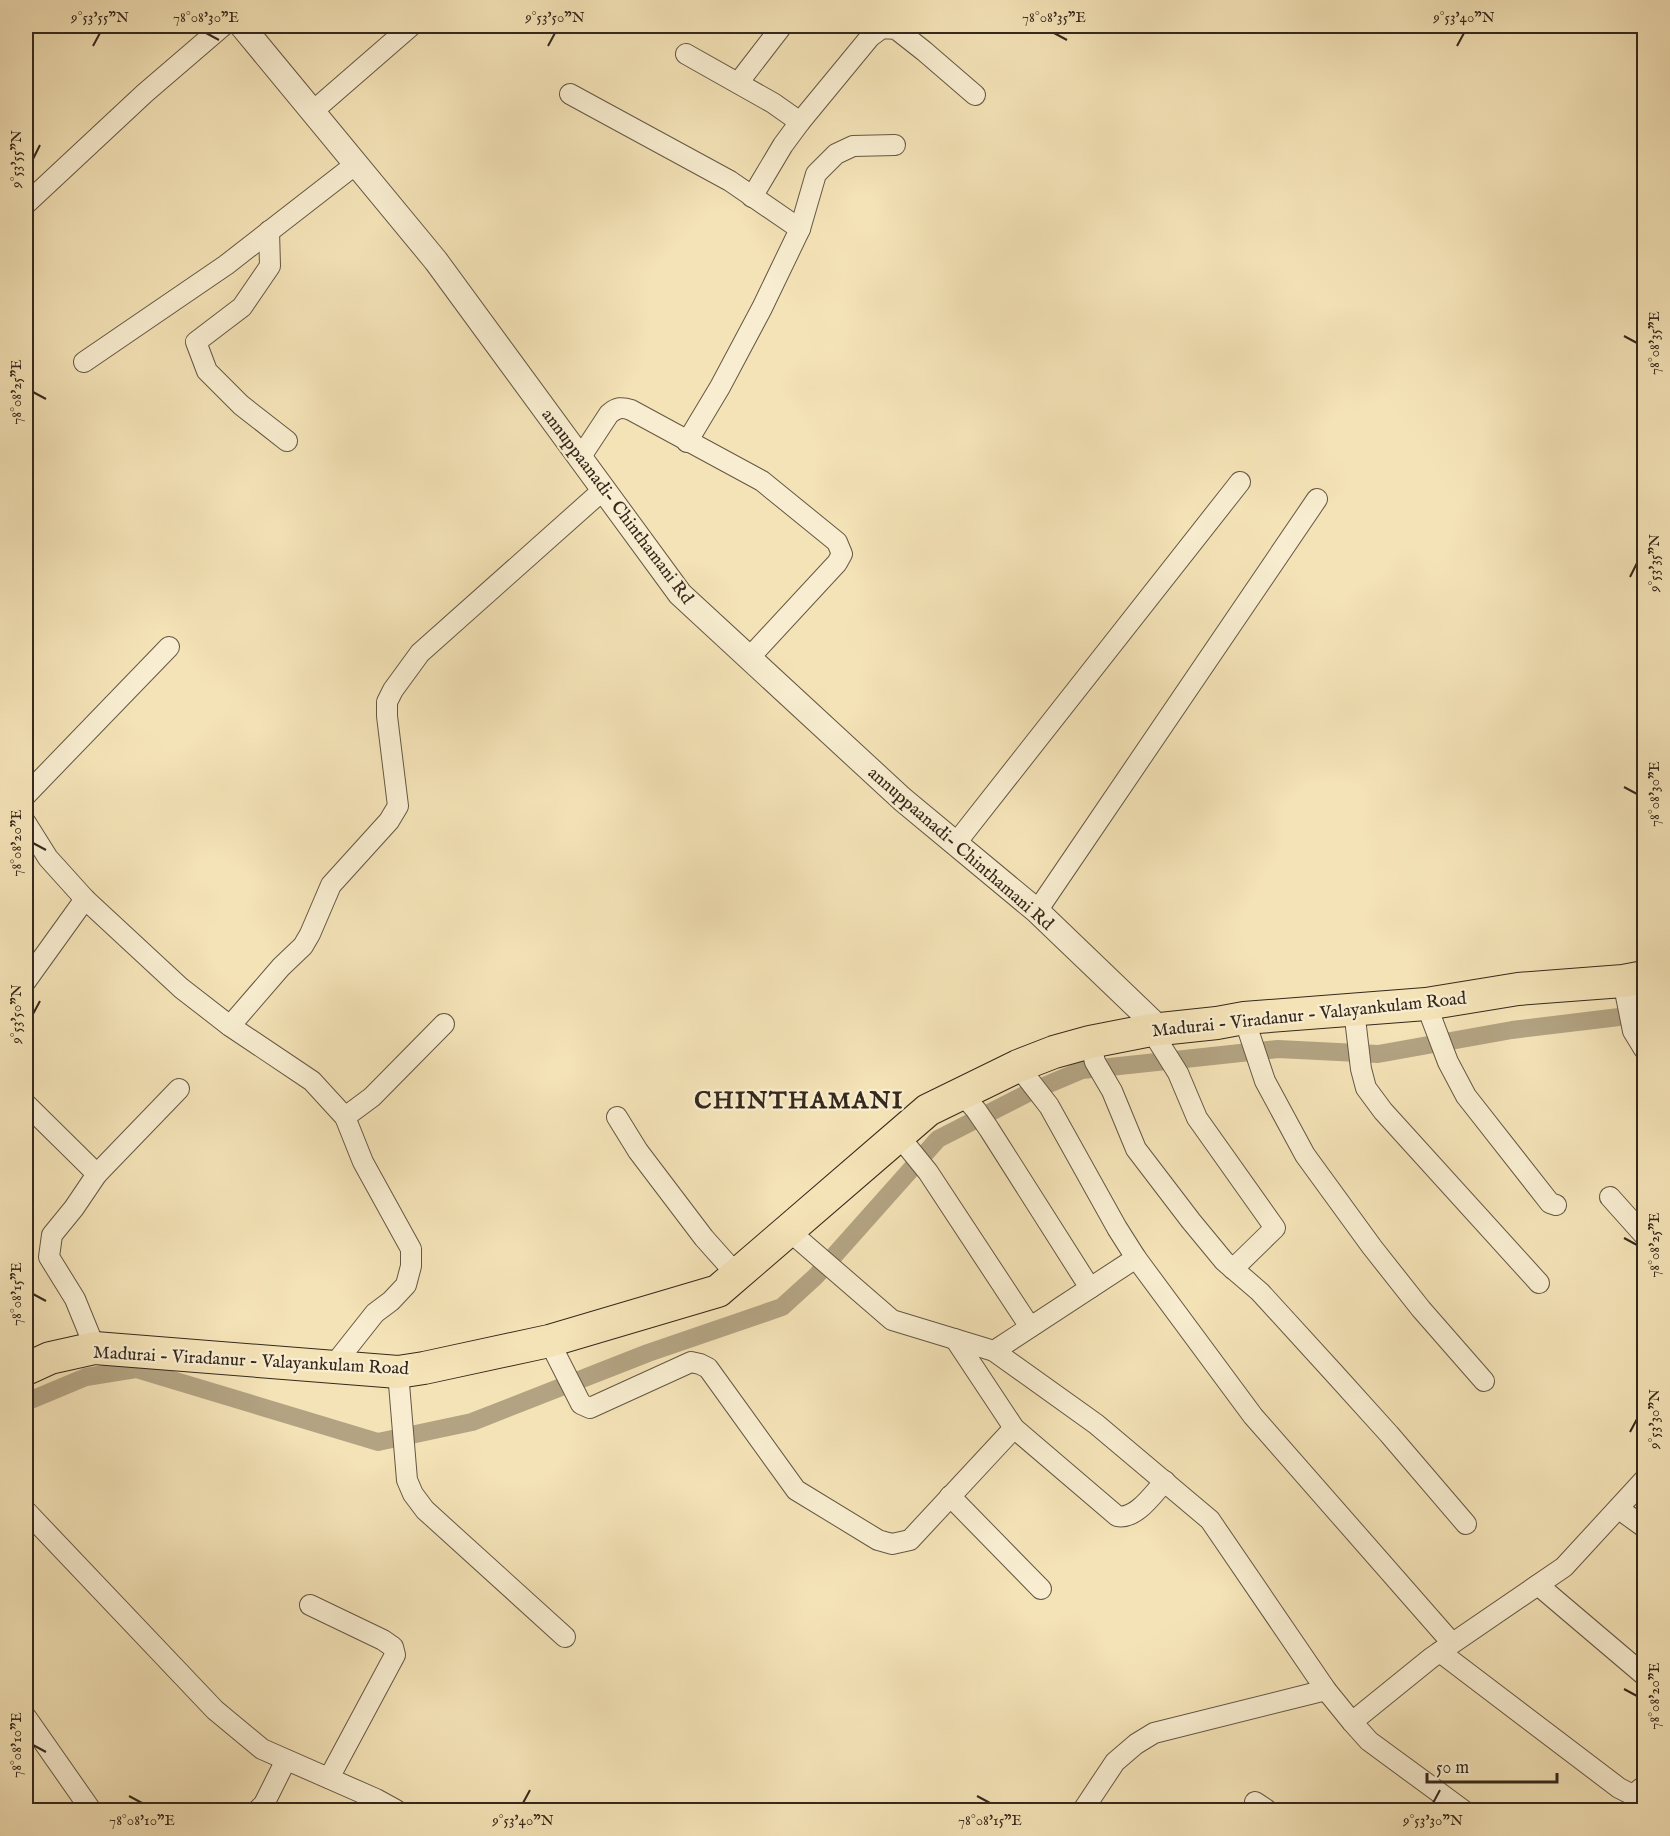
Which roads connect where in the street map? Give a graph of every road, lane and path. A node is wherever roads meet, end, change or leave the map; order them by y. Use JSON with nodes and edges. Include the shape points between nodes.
{"nodes":[{"id":1,"x":223,"y":26,"type":"edge"},
{"id":2,"x":242,"y":26,"type":"edge"},
{"id":3,"x":411,"y":26,"type":"edge"},
{"id":4,"x":782,"y":26,"type":"edge"},
{"id":5,"x":686,"y":54,"type":"dead end"},
{"id":6,"x":738,"y":83,"type":"junction"},
{"id":7,"x":570,"y":94,"type":"dead end"},
{"id":8,"x":975,"y":95,"type":"dead end"},
{"id":9,"x":312,"y":112,"type":"junction"},
{"id":10,"x":800,"y":122,"type":"junction"},
{"id":11,"x":895,"y":145,"type":"dead end"},
{"id":12,"x":356,"y":164,"type":"junction"},
{"id":13,"x":752,"y":197,"type":"junction"},
{"id":14,"x":26,"y":204,"type":"edge"},
{"id":15,"x":800,"y":229,"type":"junction"},
{"id":16,"x":269,"y":231,"type":"junction"},
{"id":17,"x":84,"y":362,"type":"dead end"},
{"id":18,"x":287,"y":441,"type":"dead end"},
{"id":19,"x":687,"y":442,"type":"junction"},
{"id":20,"x":580,"y":458,"type":"junction"},
{"id":21,"x":1240,"y":482,"type":"dead end"},
{"id":22,"x":603,"y":490,"type":"junction"},
{"id":23,"x":1317,"y":499,"type":"dead end"},
{"id":24,"x":170,"y":647,"type":"dead end"},
{"id":25,"x":749,"y":658,"type":"junction"},
{"id":26,"x":26,"y":795,"type":"edge"},
{"id":27,"x":26,"y":823,"type":"edge"},
{"id":28,"x":956,"y":843,"type":"junction"},
{"id":29,"x":86,"y":899,"type":"junction"},
{"id":30,"x":1036,"y":911,"type":"junction"},
{"id":31,"x":26,"y":981,"type":"edge"},
{"id":32,"x":1632,"y":989,"type":"edge"},
{"id":33,"x":1354,"y":1010,"type":"junction"},
{"id":34,"x":1431,"y":1017,"type":"junction"},
{"id":35,"x":444,"y":1024,"type":"dead end"},
{"id":36,"x":230,"y":1026,"type":"junction"},
{"id":37,"x":1246,"y":1026,"type":"junction"},
{"id":38,"x":1158,"y":1036,"type":"junction"},
{"id":39,"x":1644,"y":1049,"type":"edge"},
{"id":40,"x":1093,"y":1052,"type":"junction"},
{"id":41,"x":1024,"y":1073,"type":"junction"},
{"id":42,"x":179,"y":1089,"type":"dead end"},
{"id":43,"x":969,"y":1102,"type":"junction"},
{"id":44,"x":26,"y":1104,"type":"edge"},
{"id":45,"x":345,"y":1117,"type":"junction"},
{"id":46,"x":617,"y":1117,"type":"dead end"},
{"id":47,"x":905,"y":1143,"type":"junction"},
{"id":48,"x":97,"y":1174,"type":"junction"},
{"id":49,"x":1610,"y":1197,"type":"dead end"},
{"id":50,"x":1556,"y":1205,"type":"dead end"},
{"id":51,"x":788,"y":1230,"type":"junction"},
{"id":52,"x":1644,"y":1235,"type":"edge"},
{"id":53,"x":1136,"y":1258,"type":"junction"},
{"id":54,"x":1233,"y":1269,"type":"junction"},
{"id":55,"x":737,"y":1275,"type":"junction"},
{"id":56,"x":1539,"y":1283,"type":"dead end"},
{"id":57,"x":1090,"y":1288,"type":"junction"},
{"id":58,"x":1030,"y":1328,"type":"junction"},
{"id":59,"x":955,"y":1339,"type":"junction"},
{"id":60,"x":95,"y":1347,"type":"junction"},
{"id":61,"x":994,"y":1351,"type":"junction"},
{"id":62,"x":554,"y":1353,"type":"junction"},
{"id":63,"x":333,"y":1366,"type":"junction"},
{"id":64,"x":26,"y":1369,"type":"edge"},
{"id":65,"x":1484,"y":1382,"type":"dead end"},
{"id":66,"x":398,"y":1383,"type":"junction"},
{"id":67,"x":1014,"y":1428,"type":"junction"},
{"id":68,"x":1644,"y":1480,"type":"edge"},
{"id":69,"x":1165,"y":1482,"type":"junction"},
{"id":70,"x":950,"y":1496,"type":"junction"},
{"id":71,"x":1619,"y":1509,"type":"junction"},
{"id":72,"x":26,"y":1511,"type":"edge"},
{"id":73,"x":1466,"y":1524,"type":"dead end"},
{"id":74,"x":1644,"y":1527,"type":"edge"},
{"id":75,"x":1538,"y":1585,"type":"junction"},
{"id":76,"x":1041,"y":1589,"type":"dead end"},
{"id":77,"x":310,"y":1605,"type":"dead end"},
{"id":78,"x":565,"y":1637,"type":"dead end"},
{"id":79,"x":1446,"y":1648,"type":"junction"},
{"id":80,"x":1644,"y":1675,"type":"edge"},
{"id":81,"x":1326,"y":1690,"type":"junction"},
{"id":82,"x":26,"y":1717,"type":"edge"},
{"id":83,"x":1352,"y":1722,"type":"junction"},
{"id":84,"x":286,"y":1761,"type":"junction"},
{"id":85,"x":329,"y":1778,"type":"junction"},
{"id":86,"x":1644,"y":1786,"type":"edge"},
{"id":87,"x":91,"y":1810,"type":"edge"},
{"id":88,"x":258,"y":1810,"type":"edge"},
{"id":89,"x":396,"y":1810,"type":"edge"},
{"id":90,"x":1083,"y":1810,"type":"edge"},
{"id":91,"x":1463,"y":1810,"type":"edge"}],
"edges":[{"from":1,"to":14,"type":"street"},
{"from":2,"to":9,"type":"street","name":"annuppaanadi- Chinthamani Rd"},
{"from":3,"to":9,"type":"street"},
{"from":4,"to":6,"type":"street"},
{"from":5,"to":6,"type":"street"},
{"from":6,"to":10,"type":"street"},
{"from":7,"to":13,"type":"street","via":[[674,149]]},
{"from":8,"to":10,"type":"street","via":[[896,29],[882,28],[870,37]]},
{"from":9,"to":12,"type":"street","name":"annuppaanadi- Chinthamani Rd"},
{"from":10,"to":13,"type":"street"},
{"from":11,"to":15,"type":"street","via":[[853,146],[836,154],[816,174]]},
{"from":12,"to":16,"type":"street"},
{"from":12,"to":20,"type":"street","name":"annuppaanadi- Chinthamani Rd","via":[[436,261]]},
{"from":13,"to":15,"type":"street"},
{"from":15,"to":19,"type":"street","via":[[762,308]]},
{"from":16,"to":17,"type":"street"},
{"from":16,"to":18,"type":"street","via":[[270,266],[242,307],[196,342],[207,371],[241,405]]},
{"from":19,"to":20,"type":"street","via":[[631,410],[616,408]]},
{"from":19,"to":25,"type":"street","via":[[762,481],[837,542],[842,554]]},
{"from":20,"to":22,"type":"street","name":"annuppaanadi- Chinthamani Rd"},
{"from":21,"to":28,"type":"street"},
{"from":22,"to":25,"type":"street","name":"annuppaanadi- Chinthamani Rd","via":[[680,594]]},
{"from":22,"to":36,"type":"street","via":[[420,653],[393,690],[387,702],[387,716],[398,807],[331,885],[303,946]]},
{"from":23,"to":30,"type":"street"},
{"from":24,"to":26,"type":"street"},
{"from":25,"to":28,"type":"street","name":"annuppaanadi- Chinthamani Rd","via":[[902,799]]},
{"from":27,"to":29,"type":"street","via":[[48,858]]},
{"from":28,"to":30,"type":"street","name":"annuppaanadi- Chinthamani Rd"},
{"from":29,"to":31,"type":"street"},
{"from":29,"to":36,"type":"street","via":[[181,988]]},
{"from":30,"to":38,"type":"street","name":"annuppaanadi- Chinthamani Rd"},
{"from":32,"to":34,"type":"main road","name":"Madurai - Viradanur - Valayankulam Road","via":[[1518,989]]},
{"from":32,"to":39,"type":"street","via":[[1633,1031]]},
{"from":33,"to":34,"type":"main road","name":"Madurai - Viradanur - Valayankulam Road"},
{"from":33,"to":37,"type":"main road","name":"Madurai - Viradanur - Valayankulam Road"},
{"from":33,"to":56,"type":"street","via":[[1366,1088]]},
{"from":34,"to":50,"type":"street","via":[[1448,1062],[1467,1096],[1550,1203]]},
{"from":35,"to":45,"type":"street","via":[[372,1097]]},
{"from":36,"to":45,"type":"street","via":[[312,1080]]},
{"from":37,"to":38,"type":"main road","name":"Madurai - Viradanur - Valayankulam Road"},
{"from":37,"to":65,"type":"street","via":[[1265,1081],[1305,1155],[1421,1309]]},
{"from":38,"to":40,"type":"main road","name":"Madurai - Viradanur - Valayankulam Road"},
{"from":38,"to":54,"type":"street","via":[[1197,1118],[1275,1228]]},
{"from":40,"to":41,"type":"main road","name":"Madurai - Viradanur - Valayankulam Road","via":[[1054,1052]]},
{"from":40,"to":54,"type":"street","via":[[1136,1149]]},
{"from":41,"to":43,"type":"main road","name":"Madurai - Viradanur - Valayankulam Road"},
{"from":41,"to":53,"type":"street","via":[[1049,1106]]},
{"from":42,"to":48,"type":"street"},
{"from":43,"to":47,"type":"main road","name":"Madurai - Viradanur - Valayankulam Road","via":[[928,1110]]},
{"from":43,"to":57,"type":"street"},
{"from":44,"to":48,"type":"street"},
{"from":45,"to":63,"type":"street","via":[[363,1162],[411,1249],[411,1266],[406,1285],[375,1313]]},
{"from":46,"to":55,"type":"street","via":[[704,1238]]},
{"from":47,"to":51,"type":"main road","name":"Madurai - Viradanur - Valayankulam Road"},
{"from":47,"to":58,"type":"street"},
{"from":48,"to":60,"type":"street","via":[[52,1235],[49,1257],[75,1299]]},
{"from":49,"to":52,"type":"street"},
{"from":51,"to":55,"type":"main road","name":"Madurai - Viradanur - Valayankulam Road"},
{"from":51,"to":59,"type":"street","via":[[892,1320]]},
{"from":53,"to":57,"type":"street"},
{"from":53,"to":79,"type":"street","via":[[1253,1416]]},
{"from":54,"to":73,"type":"street","via":[[1267,1300]]},
{"from":55,"to":62,"type":"main road","name":"Madurai - Viradanur - Valayankulam Road","via":[[718,1291]]},
{"from":57,"to":58,"type":"street"},
{"from":58,"to":61,"type":"street"},
{"from":59,"to":61,"type":"street"},
{"from":59,"to":67,"type":"street"},
{"from":60,"to":63,"type":"main road","name":"Madurai - Viradanur - Valayankulam Road"},
{"from":60,"to":64,"type":"main road","name":"Madurai - Viradanur - Valayankulam Road","via":[[50,1358]]},
{"from":61,"to":69,"type":"street","via":[[1096,1424]]},
{"from":62,"to":66,"type":"main road","name":"Madurai - Viradanur - Valayankulam Road","via":[[424,1368]]},
{"from":62,"to":70,"type":"street","via":[[581,1404],[590,1408],[691,1362],[708,1368],[796,1490],[878,1540],[892,1544],[910,1540]]},
{"from":63,"to":66,"type":"main road","name":"Madurai - Viradanur - Valayankulam Road"},
{"from":66,"to":78,"type":"street","via":[[407,1480],[413,1494],[425,1510]]},
{"from":67,"to":69,"type":"street","via":[[1118,1516],[1134,1513]]},
{"from":67,"to":70,"type":"street"},
{"from":68,"to":71,"type":"street"},
{"from":69,"to":81,"type":"street","via":[[1210,1520]]},
{"from":70,"to":76,"type":"street"},
{"from":71,"to":74,"type":"street"},
{"from":71,"to":75,"type":"street","via":[[1564,1567]]},
{"from":72,"to":84,"type":"street","via":[[215,1710],[262,1749]]},
{"from":75,"to":79,"type":"street"},
{"from":75,"to":80,"type":"street"},
{"from":77,"to":85,"type":"street","via":[[383,1640],[393,1647],[395,1655]]},
{"from":79,"to":83,"type":"street"},
{"from":79,"to":86,"type":"street","via":[[1619,1788],[1633,1795]]},
{"from":81,"to":83,"type":"street"},
{"from":81,"to":90,"type":"street","via":[[1154,1733],[1115,1762]]},
{"from":82,"to":87,"type":"street"},
{"from":83,"to":91,"type":"street","via":[[1370,1741]]},
{"from":84,"to":85,"type":"street"},
{"from":84,"to":88,"type":"street"},
{"from":85,"to":89,"type":"street"}]}
